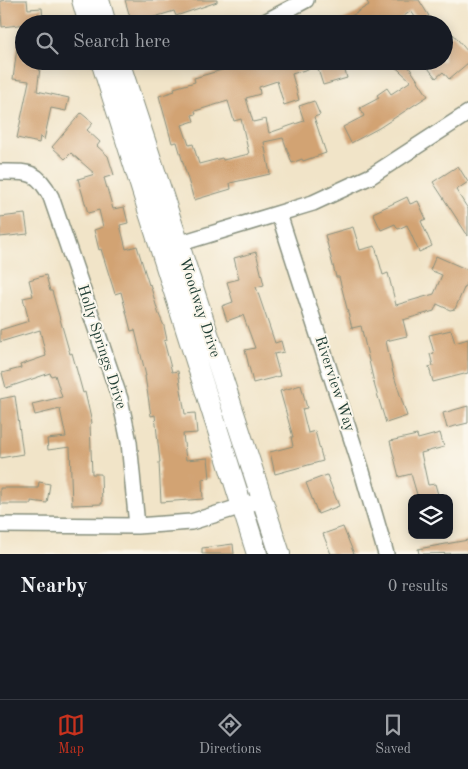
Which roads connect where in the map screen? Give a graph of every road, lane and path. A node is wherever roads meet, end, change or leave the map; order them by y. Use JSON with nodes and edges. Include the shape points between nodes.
{"nodes":[{"id":1,"x":82,"y":0,"type":"edge"},
{"id":2,"x":98,"y":0,"type":"edge"},
{"id":3,"x":306,"y":0,"type":"edge"},
{"id":4,"x":86,"y":15,"type":"edge"},
{"id":5,"x":103,"y":15,"type":"edge"},
{"id":6,"x":278,"y":15,"type":"edge"},
{"id":7,"x":104,"y":70,"type":"edge"},
{"id":8,"x":121,"y":70,"type":"edge"},
{"id":9,"x":468,"y":113,"type":"edge"},
{"id":10,"x":0,"y":172,"type":"edge"},
{"id":11,"x":279,"y":214,"type":"junction"},
{"id":12,"x":170,"y":246,"type":"junction"},
{"id":13,"x":263,"y":500,"type":"junction"},
{"id":14,"x":241,"y":507,"type":"junction"},
{"id":15,"x":0,"y":525,"type":"edge"},
{"id":16,"x":137,"y":526,"type":"junction"},
{"id":17,"x":257,"y":554,"type":"edge"},
{"id":18,"x":280,"y":554,"type":"edge"},
{"id":19,"x":386,"y":554,"type":"edge"}],
"edges":[{"from":1,"to":4,"type":"main road"},
{"from":2,"to":5,"type":"main road"},
{"from":3,"to":6,"type":"street"},
{"from":7,"to":12,"type":"main road","name":"Woodway Drive"},
{"from":8,"to":12,"type":"main road","name":"Woodway Drive"},
{"from":9,"to":11,"type":"street","via":[[371,176]]},
{"from":10,"to":16,"type":"street","name":"Holly Springs Drive","via":[[37,176],[51,197],[120,400],[129,442]]},
{"from":11,"to":12,"type":"street"},
{"from":11,"to":19,"type":"street","name":"Riverview Way"},
{"from":12,"to":13,"type":"main road","name":"Woodway Drive"},
{"from":12,"to":14,"type":"main road","name":"Woodway Drive"},
{"from":13,"to":14,"type":"street"},
{"from":13,"to":18,"type":"main road","name":"Woodway Drive"},
{"from":14,"to":16,"type":"street","via":[[191,522]]},
{"from":14,"to":17,"type":"main road","name":"Woodway Drive"},
{"from":15,"to":16,"type":"street"}]}
